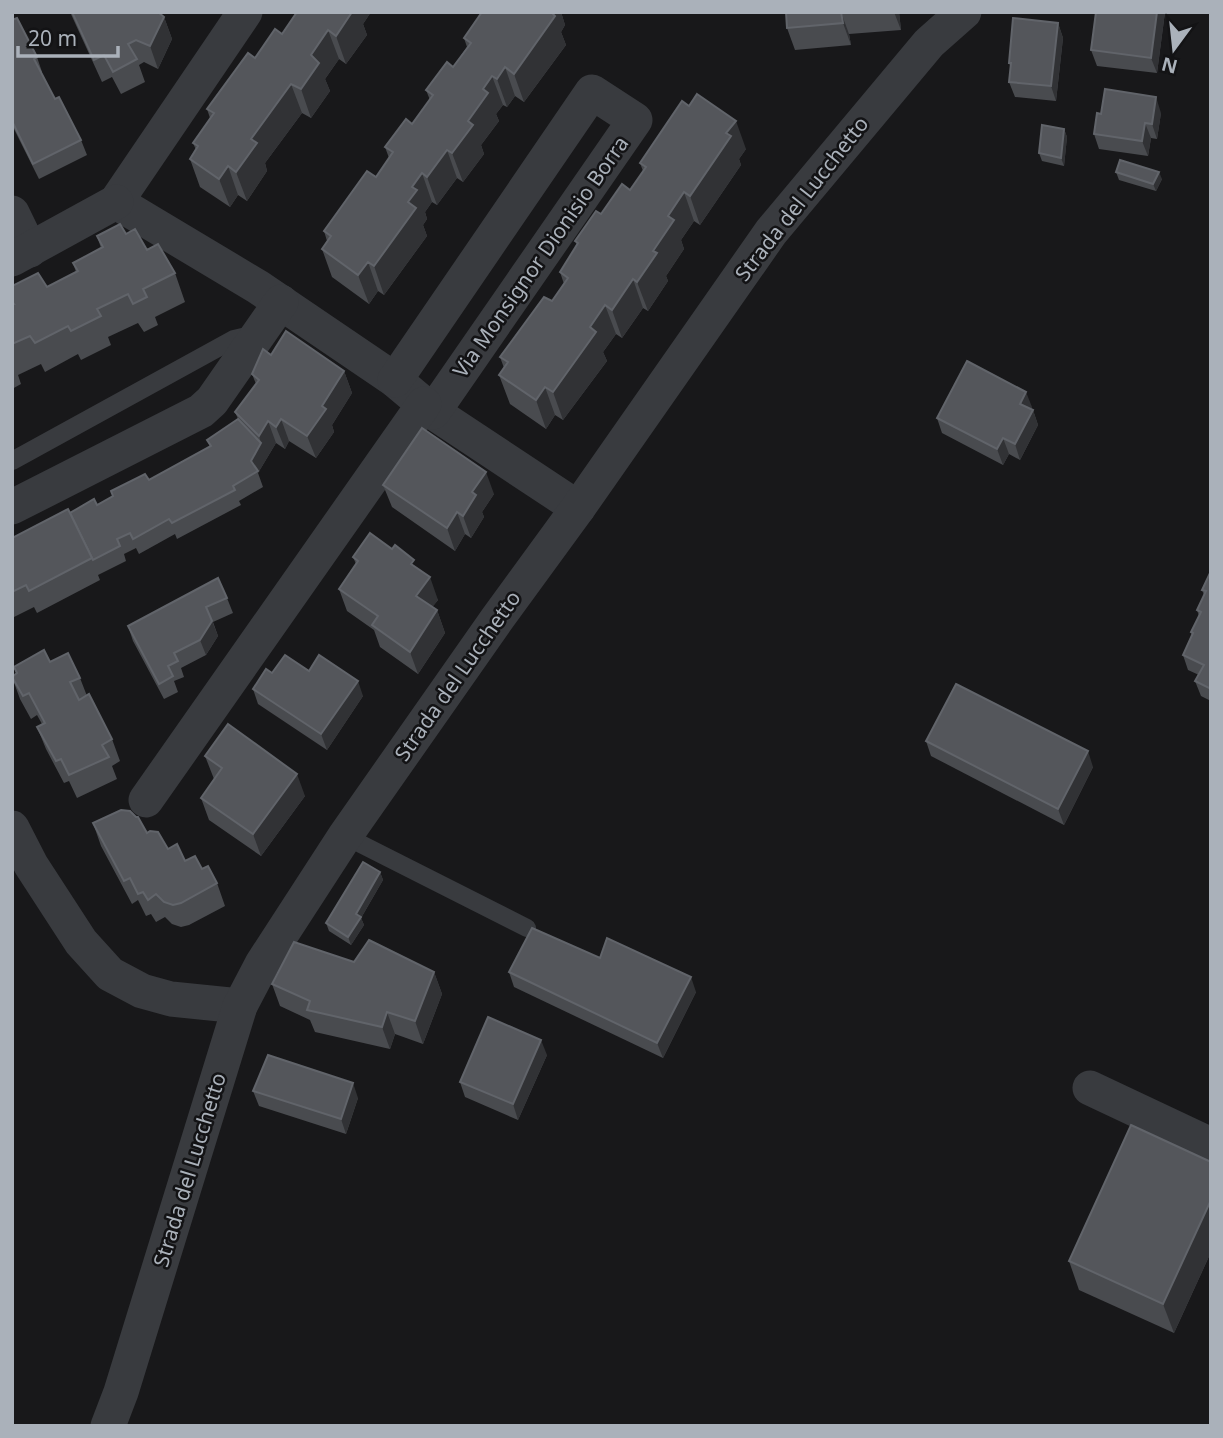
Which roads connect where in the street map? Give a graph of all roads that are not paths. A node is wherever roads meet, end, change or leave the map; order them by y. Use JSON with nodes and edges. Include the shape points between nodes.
{"nodes":[{"id":1,"x":245,"y":12,"type":"edge"},
{"id":2,"x":964,"y":12,"type":"edge"},
{"id":3,"x":116,"y":202,"type":"junction"},
{"id":4,"x":12,"y":213,"type":"edge"},
{"id":5,"x":21,"y":255,"type":"edge"},
{"id":6,"x":281,"y":302,"type":"junction"},
{"id":7,"x":258,"y":333,"type":"junction"},
{"id":8,"x":395,"y":380,"type":"junction"},
{"id":9,"x":429,"y":408,"type":"junction"},
{"id":10,"x":12,"y":461,"type":"edge"},
{"id":11,"x":12,"y":507,"type":"edge"},
{"id":12,"x":578,"y":508,"type":"junction"},
{"id":13,"x":146,"y":800,"type":"dead end"},
{"id":14,"x":12,"y":828,"type":"edge"},
{"id":15,"x":345,"y":836,"type":"junction"},
{"id":16,"x":527,"y":928,"type":"dead end"},
{"id":17,"x":240,"y":1006,"type":"junction"},
{"id":18,"x":1090,"y":1088,"type":"dead end"},
{"id":19,"x":1211,"y":1145,"type":"edge"},
{"id":20,"x":108,"y":1426,"type":"edge"}],
"edges":[{"from":1,"to":3,"type":"street"},
{"from":2,"to":12,"type":"street","name":"Strada del Lucchetto","via":[[929,43],[771,232]]},
{"from":3,"to":5,"type":"street"},
{"from":3,"to":6,"type":"street"},
{"from":4,"to":5,"type":"street"},
{"from":6,"to":7,"type":"street"},
{"from":6,"to":8,"type":"street"},
{"from":7,"to":10,"type":"lane","via":[[234,339]]},
{"from":7,"to":11,"type":"street","via":[[201,411]]},
{"from":8,"to":9,"type":"street"},
{"from":8,"to":9,"type":"street","name":"Via Monsignor Dionisio Borra","via":[[592,92],[635,120]]},
{"from":9,"to":12,"type":"street"},
{"from":9,"to":13,"type":"street","name":"Via Monsignor Dionisio Borra"},
{"from":12,"to":15,"type":"street","name":"Strada del Lucchetto"},
{"from":14,"to":17,"type":"street","via":[[81,942],[110,974],[142,991],[171,999]]},
{"from":15,"to":16,"type":"lane"},
{"from":15,"to":17,"type":"street","name":"Strada del Lucchetto"},
{"from":17,"to":20,"type":"street","name":"Strada del Lucchetto"},
{"from":18,"to":19,"type":"street"}]}
